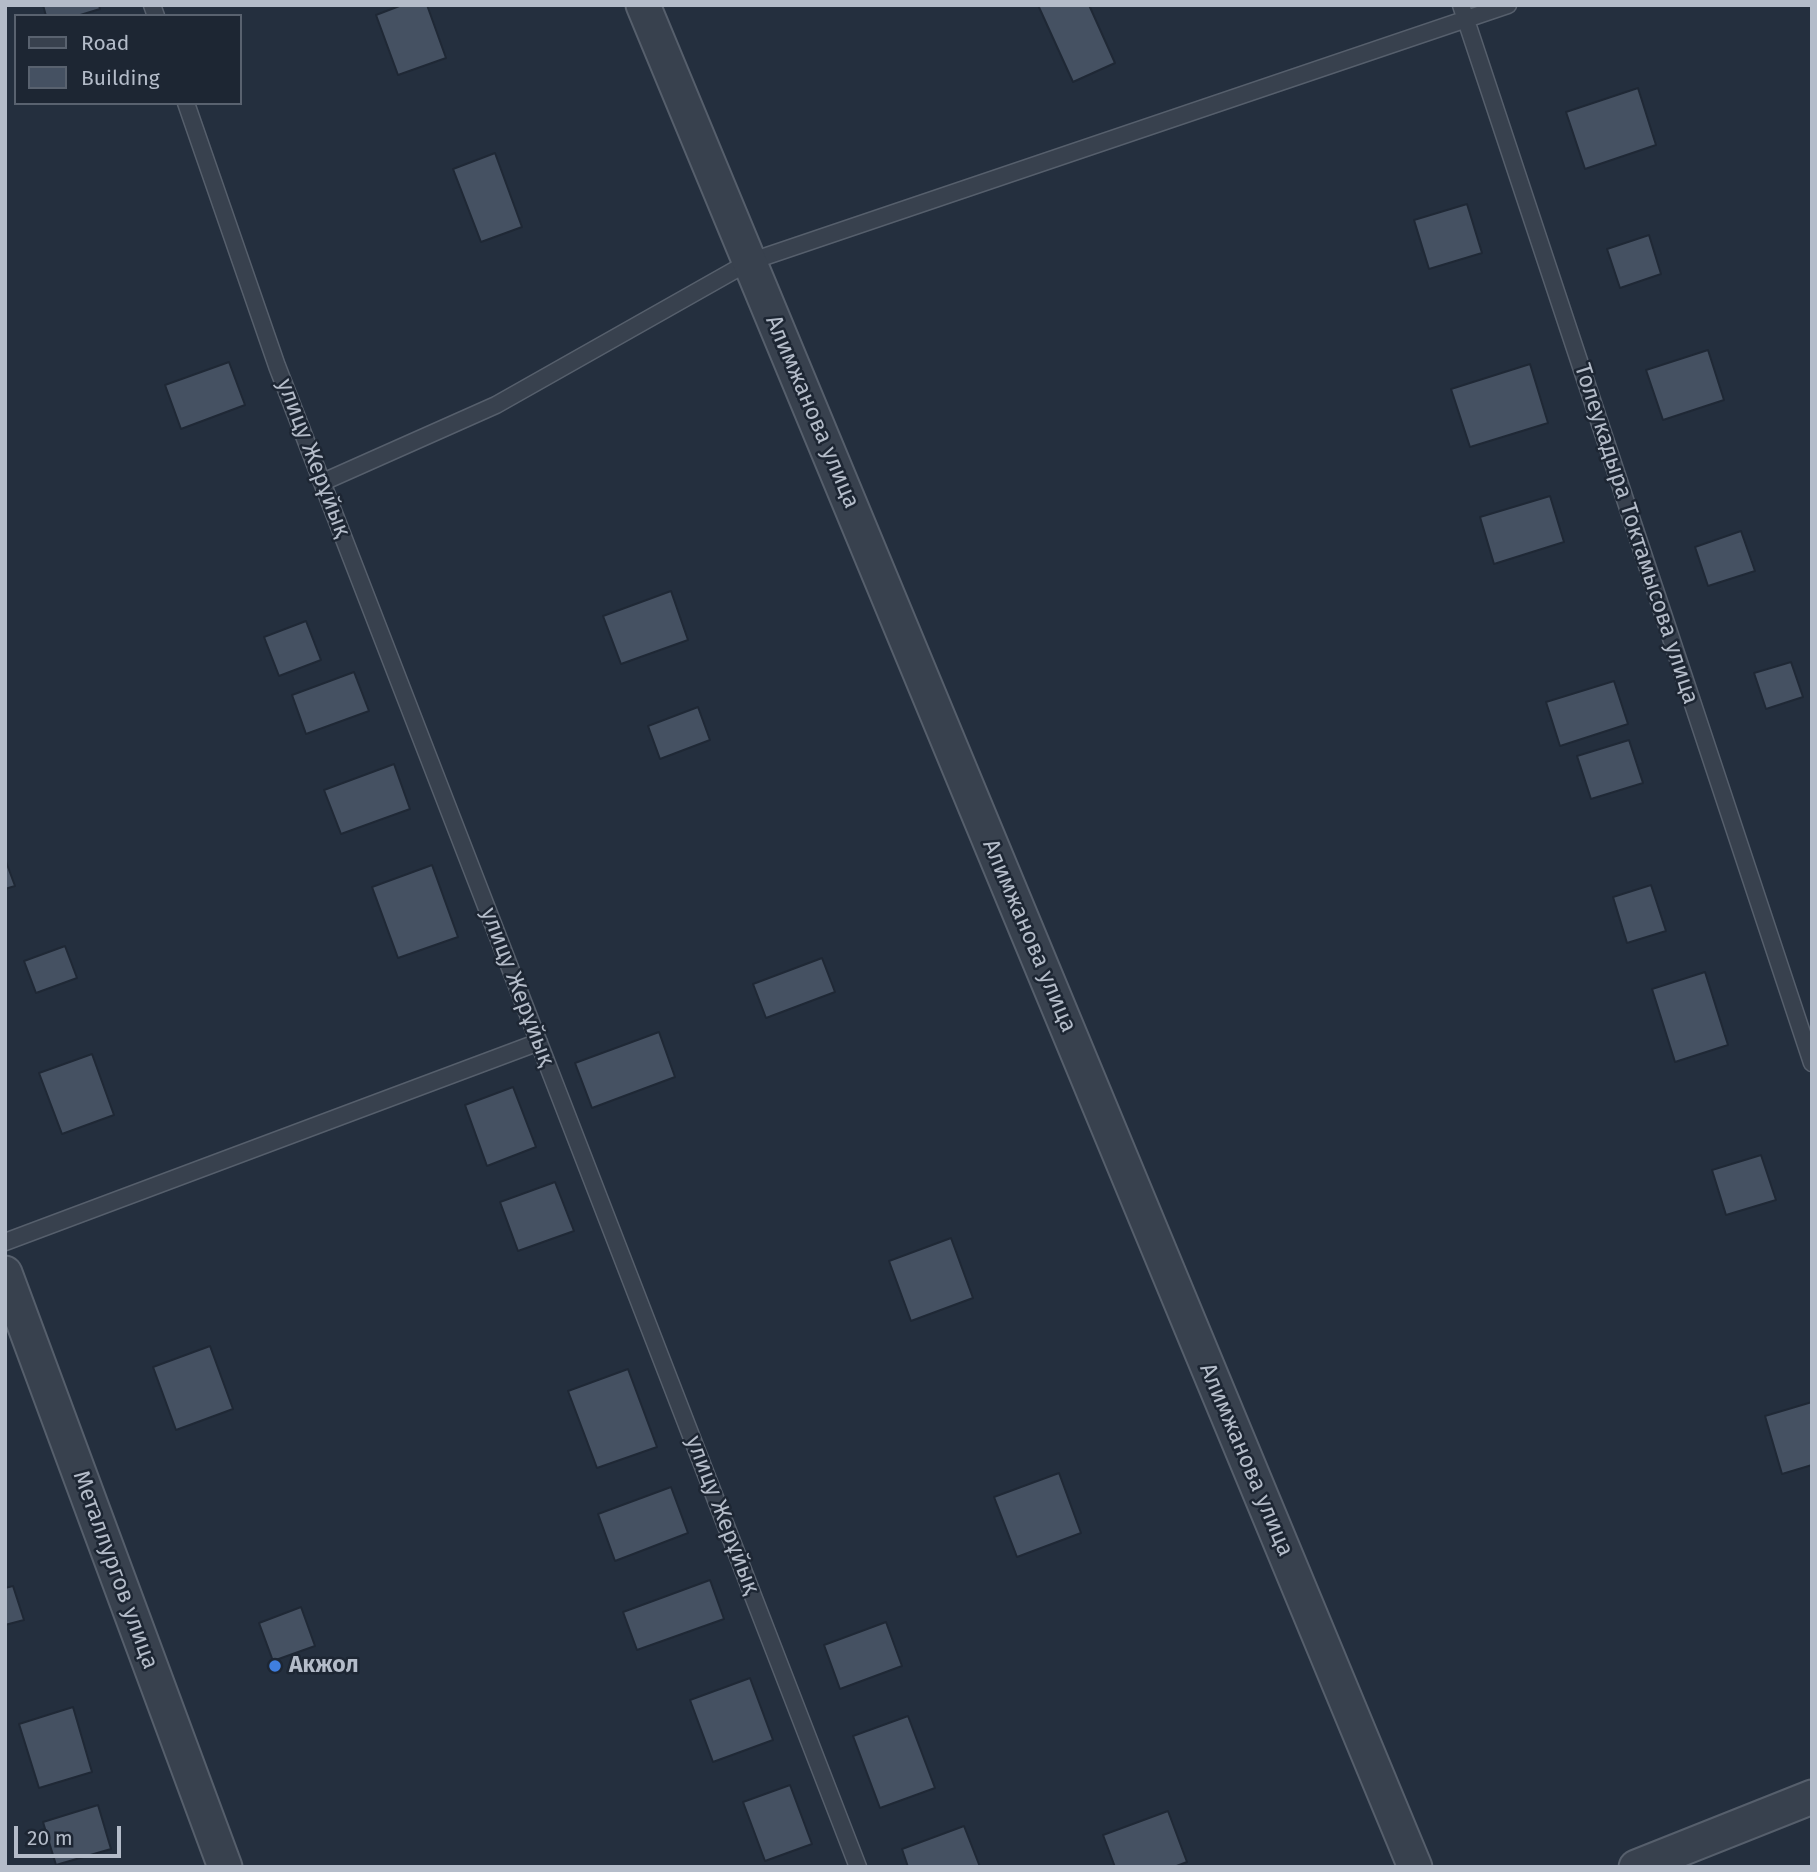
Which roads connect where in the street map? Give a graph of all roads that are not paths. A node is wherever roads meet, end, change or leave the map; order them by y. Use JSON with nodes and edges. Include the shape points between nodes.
{"nodes":[{"id":1,"x":643,"y":5,"type":"edge"},
{"id":2,"x":1508,"y":5,"type":"edge"},
{"id":3,"x":1463,"y":12,"type":"edge"},
{"id":4,"x":187,"y":105,"type":"edge"},
{"id":5,"x":749,"y":261,"type":"junction"},
{"id":6,"x":323,"y":482,"type":"junction"},
{"id":7,"x":539,"y":1042,"type":"junction"},
{"id":8,"x":1812,"y":1063,"type":"edge"},
{"id":9,"x":5,"y":1242,"type":"edge"},
{"id":10,"x":5,"y":1273,"type":"edge"},
{"id":11,"x":14,"y":1324,"type":"edge"},
{"id":12,"x":1812,"y":1797,"type":"edge"},
{"id":13,"x":225,"y":1867,"type":"edge"},
{"id":14,"x":858,"y":1867,"type":"edge"},
{"id":15,"x":1415,"y":1867,"type":"edge"},
{"id":16,"x":1636,"y":1867,"type":"edge"}],
"edges":[{"from":1,"to":5,"type":"street","name":"Алимжанова улица"},
{"from":2,"to":3,"type":"lane"},
{"from":3,"to":5,"type":"lane"},
{"from":3,"to":8,"type":"lane","name":"Толеукадыра Токтамысова улица"},
{"from":4,"to":6,"type":"lane","name":"улицу Жерұйық","via":[[277,366]]},
{"from":5,"to":6,"type":"lane","via":[[496,405]]},
{"from":5,"to":15,"type":"street","name":"Алимжанова улица"},
{"from":6,"to":7,"type":"lane","name":"улицу Жерұйық"},
{"from":7,"to":9,"type":"lane"},
{"from":7,"to":14,"type":"lane","name":"улицу Жерұйық"},
{"from":10,"to":11,"type":"street","name":"Металлургов улица"},
{"from":11,"to":13,"type":"street","name":"Металлургов улица"},
{"from":12,"to":16,"type":"street"}]}
